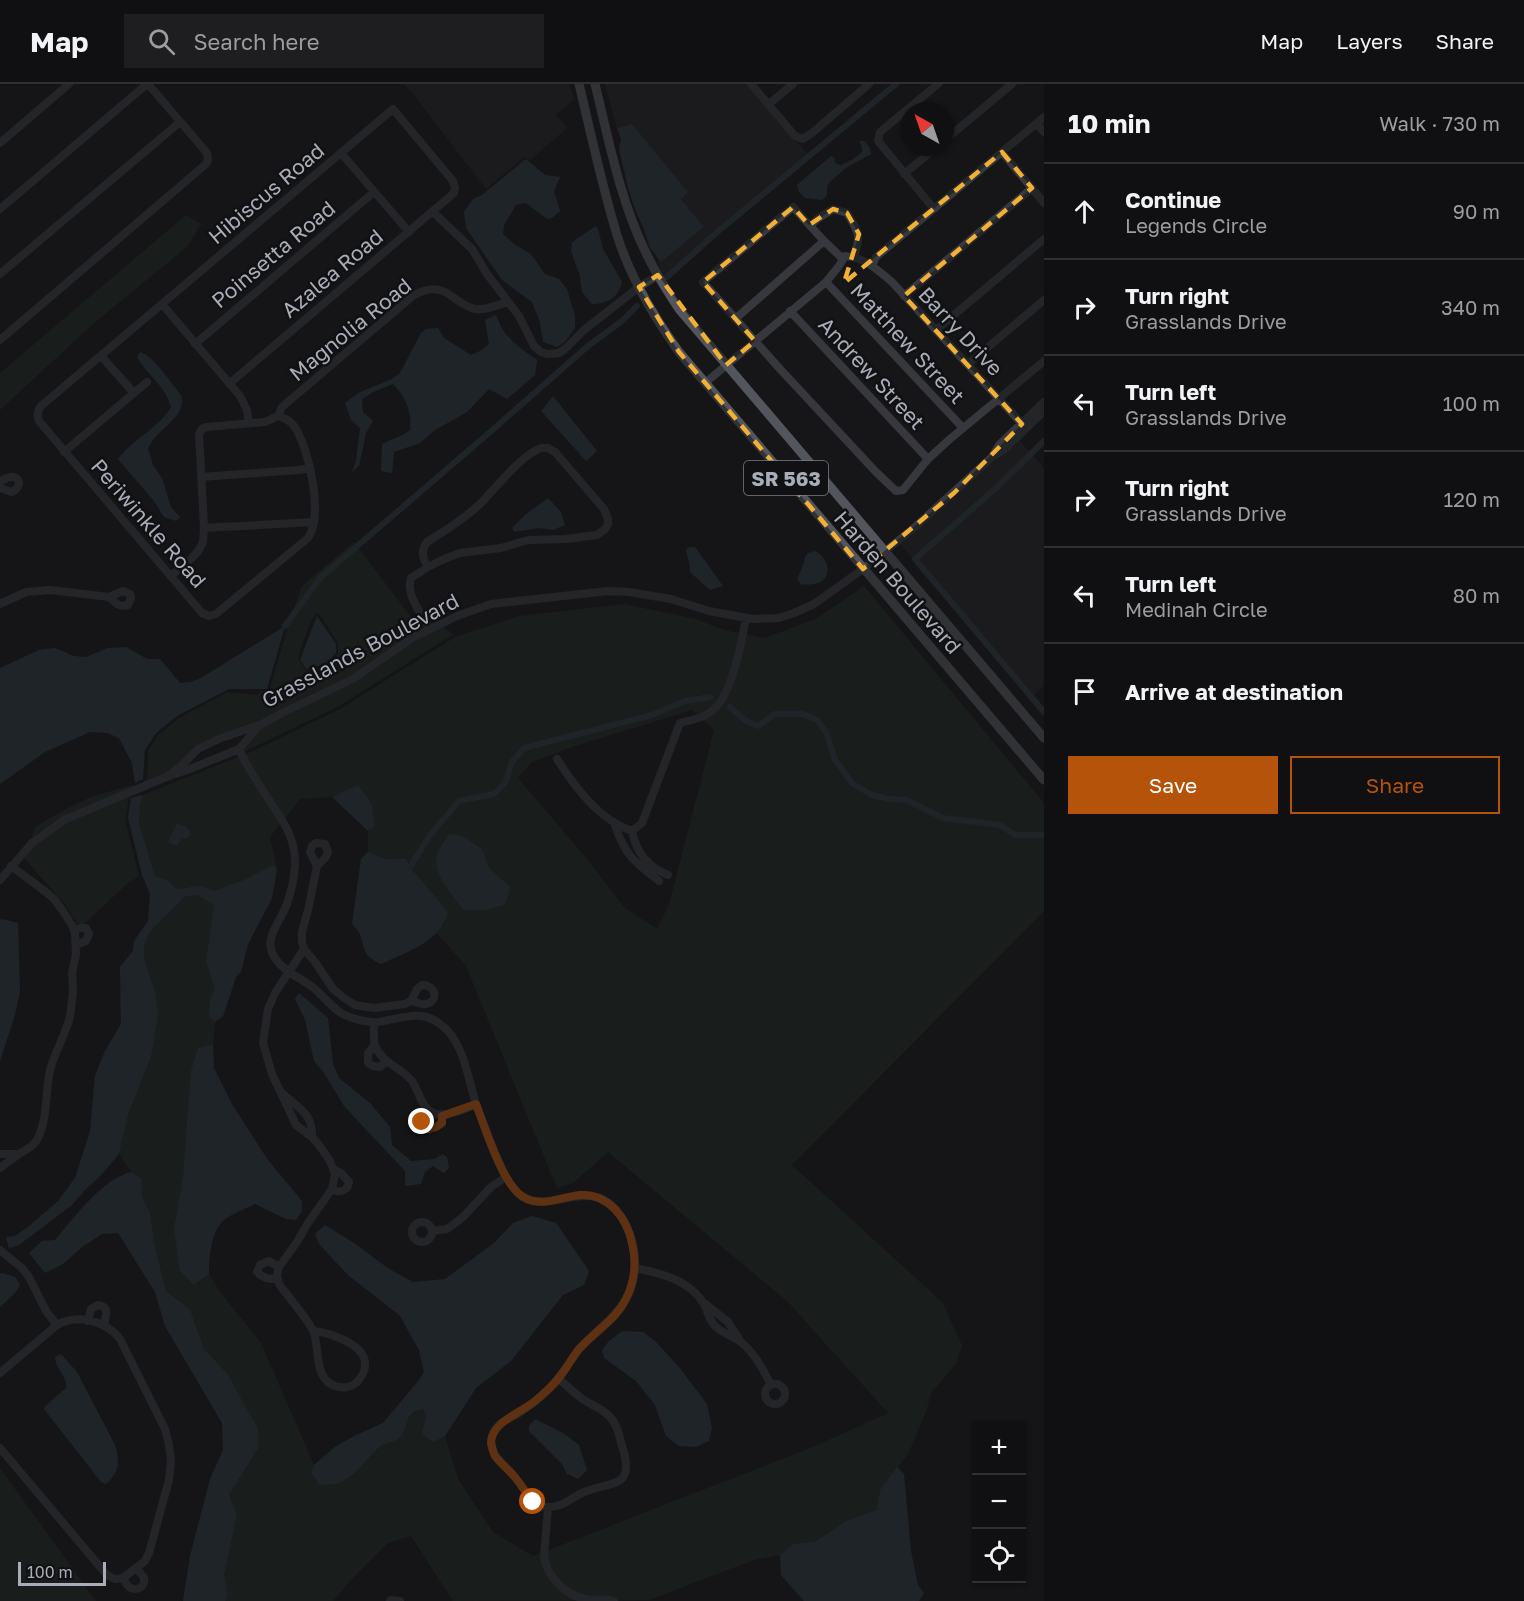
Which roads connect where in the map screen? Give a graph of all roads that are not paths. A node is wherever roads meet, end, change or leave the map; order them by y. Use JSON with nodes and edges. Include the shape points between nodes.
{"nodes":[{"id":1,"x":69,"y":84,"type":"edge"},
{"id":2,"x":148,"y":84,"type":"edge"},
{"id":3,"x":579,"y":84,"type":"edge"},
{"id":4,"x":595,"y":84,"type":"edge"},
{"id":5,"x":751,"y":84,"type":"edge"},
{"id":6,"x":793,"y":84,"type":"edge"},
{"id":7,"x":869,"y":84,"type":"edge"},
{"id":8,"x":938,"y":84,"type":"edge"},
{"id":9,"x":1012,"y":84,"type":"edge"},
{"id":10,"x":769,"y":104,"type":"junction"},
{"id":11,"x":1044,"y":117,"type":"edge"},
{"id":12,"x":180,"y":122,"type":"junction"},
{"id":13,"x":1037,"y":124,"type":"junction"},
{"id":14,"x":954,"y":132,"type":"edge"},
{"id":15,"x":1044,"y":132,"type":"edge"},
{"id":16,"x":0,"y":143,"type":"edge"},
{"id":17,"x":1002,"y":152,"type":"junction"},
{"id":18,"x":341,"y":153,"type":"junction"},
{"id":19,"x":926,"y":156,"type":"edge"},
{"id":20,"x":904,"y":174,"type":"junction"},
{"id":21,"x":455,"y":188,"type":"joint"},
{"id":22,"x":1032,"y":188,"type":"junction"},
{"id":23,"x":374,"y":192,"type":"junction"},
{"id":24,"x":1044,"y":203,"type":"edge"},
{"id":25,"x":0,"y":209,"type":"edge"},
{"id":26,"x":934,"y":209,"type":"junction"},
{"id":27,"x":433,"y":212,"type":"junction"},
{"id":28,"x":810,"y":226,"type":"junction"},
{"id":29,"x":409,"y":232,"type":"junction"},
{"id":30,"x":1044,"y":239,"type":"edge"},
{"id":31,"x":824,"y":241,"type":"junction"},
{"id":32,"x":854,"y":256,"type":"junction"},
{"id":33,"x":843,"y":259,"type":"junction"},
{"id":34,"x":872,"y":266,"type":"junction"},
{"id":35,"x":0,"y":274,"type":"edge"},
{"id":36,"x":658,"y":275,"type":"junction"},
{"id":37,"x":826,"y":282,"type":"junction"},
{"id":38,"x":639,"y":287,"type":"junction"},
{"id":39,"x":904,"y":296,"type":"junction"},
{"id":40,"x":1044,"y":300,"type":"edge"},
{"id":41,"x":508,"y":302,"type":"junction"},
{"id":42,"x":162,"y":304,"type":"junction"},
{"id":43,"x":789,"y":311,"type":"junction"},
{"id":44,"x":735,"y":319,"type":"junction"},
{"id":45,"x":936,"y":330,"type":"junction"},
{"id":46,"x":0,"y":340,"type":"edge"},
{"id":47,"x":755,"y":341,"type":"junction"},
{"id":48,"x":195,"y":344,"type":"junction"},
{"id":49,"x":101,"y":356,"type":"junction"},
{"id":50,"x":1044,"y":361,"type":"edge"},
{"id":51,"x":968,"y":364,"type":"junction"},
{"id":52,"x":726,"y":365,"type":"junction"},
{"id":53,"x":147,"y":382,"type":"dead end"},
{"id":54,"x":705,"y":383,"type":"junction"},
{"id":55,"x":229,"y":384,"type":"junction"},
{"id":56,"x":134,"y":393,"type":"junction"},
{"id":57,"x":999,"y":399,"type":"junction"},
{"id":58,"x":1044,"y":402,"type":"edge"},
{"id":59,"x":1044,"y":411,"type":"edge"},
{"id":60,"x":279,"y":416,"type":"junction"},
{"id":61,"x":249,"y":423,"type":"junction"},
{"id":62,"x":1022,"y":424,"type":"junction"},
{"id":63,"x":963,"y":428,"type":"junction"},
{"id":64,"x":64,"y":452,"type":"junction"},
{"id":65,"x":992,"y":457,"type":"junction"},
{"id":66,"x":928,"y":459,"type":"junction"},
{"id":67,"x":310,"y":468,"type":"junction"},
{"id":68,"x":201,"y":477,"type":"junction"},
{"id":69,"x":0,"y":482,"type":"edge"},
{"id":70,"x":0,"y":489,"type":"edge"},
{"id":71,"x":314,"y":522,"type":"junction"},
{"id":72,"x":204,"y":528,"type":"junction"},
{"id":73,"x":885,"y":552,"type":"junction"},
{"id":74,"x":428,"y":567,"type":"junction"},
{"id":75,"x":863,"y":569,"type":"junction"},
{"id":76,"x":171,"y":576,"type":"junction"},
{"id":77,"x":109,"y":597,"type":"dead end"},
{"id":78,"x":0,"y":604,"type":"edge"},
{"id":79,"x":746,"y":618,"type":"junction"},
{"id":80,"x":430,"y":629,"type":"junction"},
{"id":81,"x":260,"y":725,"type":"junction"},
{"id":82,"x":1044,"y":738,"type":"edge"},
{"id":83,"x":239,"y":749,"type":"junction"},
{"id":84,"x":557,"y":759,"type":"dead end"},
{"id":85,"x":168,"y":776,"type":"junction"},
{"id":86,"x":1044,"y":780,"type":"edge"},
{"id":87,"x":614,"y":822,"type":"junction"},
{"id":88,"x":632,"y":831,"type":"junction"},
{"id":89,"x":11,"y":866,"type":"junction"},
{"id":90,"x":317,"y":866,"type":"dead end"},
{"id":91,"x":668,"y":875,"type":"dead end"},
{"id":92,"x":0,"y":880,"type":"edge"},
{"id":93,"x":659,"y":880,"type":"dead end"},
{"id":94,"x":74,"y":930,"type":"junction"},
{"id":95,"x":76,"y":945,"type":"junction"},
{"id":96,"x":304,"y":949,"type":"junction"},
{"id":97,"x":288,"y":972,"type":"junction"},
{"id":98,"x":411,"y":1001,"type":"dead end"},
{"id":99,"x":374,"y":1023,"type":"junction"},
{"id":100,"x":375,"y":1045,"type":"junction"},
{"id":101,"x":387,"y":1061,"type":"junction"},
{"id":102,"x":280,"y":1091,"type":"junction"},
{"id":103,"x":476,"y":1104,"type":"junction"},
{"id":104,"x":426,"y":1108,"type":"junction"},
{"id":105,"x":442,"y":1116,"type":"junction"},
{"id":106,"x":312,"y":1137,"type":"junction"},
{"id":107,"x":0,"y":1154,"type":"edge"},
{"id":108,"x":19,"y":1154,"type":"junction"},
{"id":109,"x":0,"y":1168,"type":"edge"},
{"id":110,"x":335,"y":1170,"type":"junction"},
{"id":111,"x":506,"y":1177,"type":"junction"},
{"id":112,"x":332,"y":1190,"type":"junction"},
{"id":113,"x":432,"y":1231,"type":"dead end"},
{"id":114,"x":0,"y":1250,"type":"edge"},
{"id":115,"x":279,"y":1267,"type":"junction"},
{"id":116,"x":635,"y":1268,"type":"junction"},
{"id":117,"x":278,"y":1279,"type":"junction"},
{"id":118,"x":88,"y":1321,"type":"junction"},
{"id":119,"x":57,"y":1325,"type":"junction"},
{"id":120,"x":104,"y":1325,"type":"junction"},
{"id":121,"x":314,"y":1331,"type":"junction"},
{"id":122,"x":0,"y":1373,"type":"edge"},
{"id":123,"x":559,"y":1379,"type":"junction"},
{"id":124,"x":771,"y":1384,"type":"dead end"},
{"id":125,"x":0,"y":1448,"type":"edge"},
{"id":126,"x":548,"y":1508,"type":"junction"},
{"id":127,"x":136,"y":1568,"type":"junction"},
{"id":128,"x":123,"y":1578,"type":"junction"},
{"id":129,"x":390,"y":1601,"type":"edge"},
{"id":130,"x":400,"y":1601,"type":"edge"},
{"id":131,"x":614,"y":1601,"type":"edge"}],
"edges":[{"from":1,"to":16,"type":"street"},
{"from":2,"to":12,"type":"street"},
{"from":2,"to":25,"type":"street"},
{"from":3,"to":38,"type":"main road","name":"Harden Boulevard","number":"SR 563","via":[[617,236]]},
{"from":4,"to":36,"type":"main road","name":"Harden Boulevard","number":"SR 563","via":[[621,189]]},
{"from":5,"to":10,"type":"street"},
{"from":6,"to":10,"type":"street"},
{"from":7,"to":10,"type":"street","via":[[805,138],[795,136]]},
{"from":8,"to":20,"type":"street","via":[[880,132],[878,141]]},
{"from":9,"to":14,"type":"street"},
{"from":11,"to":13,"type":"street"},
{"from":12,"to":35,"type":"street"},
{"from":12,"to":46,"type":"street","via":[[207,153],[204,167]]},
{"from":13,"to":15,"type":"street"},
{"from":13,"to":17,"type":"street"},
{"from":17,"to":22,"type":"street"},
{"from":17,"to":26,"type":"street"},
{"from":18,"to":21,"type":"street","name":"Hibiscus Road","via":[[393,109]]},
{"from":18,"to":23,"type":"street"},
{"from":18,"to":42,"type":"street","name":"Hibiscus Road"},
{"from":19,"to":20,"type":"street"},
{"from":20,"to":26,"type":"street"},
{"from":21,"to":27,"type":"street","name":"Azalea Road"},
{"from":22,"to":24,"type":"street"},
{"from":22,"to":39,"type":"street"},
{"from":23,"to":29,"type":"street"},
{"from":23,"to":48,"type":"street","name":"Poinsetta Road"},
{"from":26,"to":34,"type":"street","via":[[876,257]]},
{"from":27,"to":29,"type":"street","name":"Azalea Road"},
{"from":27,"to":41,"type":"street","via":[[472,249]]},
{"from":28,"to":31,"type":"street"},
{"from":28,"to":32,"type":"street","via":[[833,208],[847,213],[859,234]]},
{"from":28,"to":44,"type":"street","via":[[793,207],[703,282]]},
{"from":29,"to":55,"type":"street","name":"Azalea Road"},
{"from":30,"to":45,"type":"street"},
{"from":31,"to":33,"type":"street"},
{"from":31,"to":44,"type":"street"},
{"from":32,"to":33,"type":"street"},
{"from":32,"to":34,"type":"street","name":"Barry Drive"},
{"from":33,"to":37,"type":"street"},
{"from":34,"to":39,"type":"street","name":"Barry Drive"},
{"from":36,"to":38,"type":"street"},
{"from":36,"to":52,"type":"main road","name":"Harden Boulevard","number":"SR 563","via":[[679,309]]},
{"from":37,"to":43,"type":"street"},
{"from":37,"to":63,"type":"street","name":"Matthew Street"},
{"from":38,"to":41,"type":"street","via":[[564,350],[553,354],[537,349]]},
{"from":38,"to":54,"type":"main road","name":"Harden Boulevard","number":"SR 563","via":[[658,323]]},
{"from":39,"to":45,"type":"street","name":"Barry Drive"},
{"from":40,"to":51,"type":"street"},
{"from":41,"to":60,"type":"street","name":"Magnolia Road","via":[[478,309],[442,291],[419,292],[282,407]]},
{"from":42,"to":48,"type":"street"},
{"from":42,"to":49,"type":"street"},
{"from":43,"to":47,"type":"street"},
{"from":43,"to":66,"type":"street","name":"Andrew Street"},
{"from":44,"to":47,"type":"street"},
{"from":45,"to":51,"type":"street","name":"Barry Drive"},
{"from":47,"to":52,"type":"street"},
{"from":47,"to":66,"type":"street","via":[[896,491],[906,487]]},
{"from":48,"to":55,"type":"street"},
{"from":49,"to":56,"type":"street"},
{"from":49,"to":64,"type":"street","name":"Periwinkle Road","via":[[38,411],[39,421]]},
{"from":50,"to":57,"type":"street"},
{"from":51,"to":57,"type":"street","name":"Barry Drive"},
{"from":52,"to":54,"type":"street"},
{"from":52,"to":73,"type":"main road","name":"Harden Boulevard","number":"SR 563"},
{"from":53,"to":56,"type":"street","name":"Periwinkle Road"},
{"from":54,"to":75,"type":"main road","name":"Harden Boulevard","number":"SR 563"},
{"from":55,"to":61,"type":"street","via":[[244,403]]},
{"from":56,"to":64,"type":"street","name":"Periwinkle Road"},
{"from":57,"to":62,"type":"street","name":"Barry Drive"},
{"from":57,"to":63,"type":"street"},
{"from":58,"to":62,"type":"street"},
{"from":59,"to":65,"type":"street"},
{"from":60,"to":61,"type":"street"},
{"from":60,"to":67,"type":"street","via":[[294,425]]},
{"from":61,"to":68,"type":"street","via":[[201,431]]},
{"from":62,"to":65,"type":"street"},
{"from":63,"to":66,"type":"street"},
{"from":64,"to":76,"type":"street","name":"Periwinkle Road"},
{"from":65,"to":73,"type":"street","name":"Grasslands Boulevard"},
{"from":67,"to":68,"type":"street"},
{"from":67,"to":71,"type":"street"},
{"from":68,"to":72,"type":"street"},
{"from":69,"to":70,"type":"street","via":[[10,476],[19,484],[12,492]]},
{"from":71,"to":72,"type":"street"},
{"from":71,"to":76,"type":"street","name":"Periwinkle Road","via":[[308,538],[216,614],[202,613]]},
{"from":72,"to":76,"type":"street","via":[[199,550]]},
{"from":73,"to":75,"type":"street","name":"Grasslands Boulevard"},
{"from":73,"to":82,"type":"main road","name":"Harden Boulevard","number":"SR 563"},
{"from":74,"to":74,"type":"street","via":[[460,553],[528,540],[597,535],[608,524],[606,513],[555,452],[541,448],[461,520],[427,542],[423,555]]},
{"from":74,"to":80,"type":"street","via":[[411,578],[409,587]]},
{"from":75,"to":79,"type":"street","name":"Grasslands Boulevard","via":[[794,614]]},
{"from":75,"to":86,"type":"main road","name":"Harden Boulevard","number":"SR 563"},
{"from":77,"to":78,"type":"street","via":[[50,590],[26,592]]},
{"from":79,"to":80,"type":"street","name":"Grasslands Boulevard","via":[[671,599],[608,591],[490,604]]},
{"from":79,"to":88,"type":"street","via":[[736,665],[724,694],[714,709],[680,723],[642,823]]},
{"from":80,"to":81,"type":"street","name":"Grasslands Boulevard","via":[[353,679]]},
{"from":81,"to":83,"type":"street","name":"Grasslands Boulevard"},
{"from":81,"to":85,"type":"street","name":"Grasslands Boulevard","via":[[198,749]]},
{"from":83,"to":85,"type":"street","name":"Grasslands Boulevard"},
{"from":83,"to":97,"type":"street","via":[[283,819],[294,849],[291,892],[270,945],[274,957]]},
{"from":84,"to":87,"type":"street","via":[[582,794]]},
{"from":85,"to":89,"type":"street","name":"Grasslands Boulevard","via":[[64,820],[32,843]]},
{"from":87,"to":88,"type":"street"},
{"from":87,"to":93,"type":"street","via":[[629,856]]},
{"from":88,"to":91,"type":"street","via":[[644,858]]},
{"from":89,"to":92,"type":"street","name":"Grasslands Boulevard"},
{"from":89,"to":94,"type":"street","via":[[54,899]]},
{"from":90,"to":96,"type":"street","via":[[302,932]]},
{"from":94,"to":95,"type":"street"},
{"from":94,"to":95,"type":"street","via":[[86,928],[90,934],[86,941]]},
{"from":95,"to":108,"type":"street","via":[[70,1017],[49,1073],[41,1128],[34,1145]]},
{"from":96,"to":97,"type":"street"},
{"from":96,"to":98,"type":"street","via":[[333,989],[349,1001],[374,1008]]},
{"from":97,"to":99,"type":"street","via":[[313,987],[339,1012]]},
{"from":97,"to":102,"type":"street","via":[[274,993],[264,1027],[267,1059]]},
{"from":99,"to":100,"type":"street"},
{"from":99,"to":103,"type":"street","via":[[410,1015],[436,1021],[462,1054]]},
{"from":100,"to":101,"type":"street"},
{"from":100,"to":101,"type":"street","via":[[368,1053],[368,1063],[380,1067]]},
{"from":101,"to":104,"type":"street","via":[[404,1072]]},
{"from":102,"to":106,"type":"street","via":[[296,1125]]},
{"from":102,"to":106,"type":"street","via":[[309,1119]]},
{"from":103,"to":105,"type":"street"},
{"from":103,"to":111,"type":"street"},
{"from":104,"to":105,"type":"street"},
{"from":104,"to":105,"type":"street","via":[[422,1122],[429,1129],[442,1123]]},
{"from":106,"to":110,"type":"street"},
{"from":107,"to":108,"type":"street"},
{"from":108,"to":109,"type":"street"},
{"from":110,"to":112,"type":"street"},
{"from":110,"to":112,"type":"street","via":[[349,1182],[343,1191]]},
{"from":111,"to":113,"type":"street","via":[[491,1187],[464,1217],[447,1229]]},
{"from":111,"to":116,"type":"street","via":[[520,1196],[532,1202],[581,1195],[607,1202],[618,1212],[632,1240]]},
{"from":112,"to":115,"type":"street"},
{"from":114,"to":119,"type":"street","via":[[29,1277]]},
{"from":115,"to":117,"type":"street"},
{"from":115,"to":117,"type":"street","via":[[269,1261],[260,1265],[257,1272],[262,1278]]},
{"from":116,"to":123,"type":"street","via":[[625,1302],[577,1352]]},
{"from":116,"to":124,"type":"street","via":[[657,1272],[686,1286],[728,1322]]},
{"from":117,"to":121,"type":"street"},
{"from":118,"to":119,"type":"street","via":[[75,1318]]},
{"from":118,"to":120,"type":"street"},
{"from":118,"to":120,"type":"street","via":[[91,1309],[102,1305],[107,1312]]},
{"from":119,"to":122,"type":"street"},
{"from":120,"to":127,"type":"street","via":[[120,1339],[165,1429],[169,1445],[170,1480],[145,1561]]},
{"from":121,"to":121,"type":"street","via":[[320,1372],[327,1383],[351,1386],[359,1380],[365,1368],[363,1353],[350,1343]]},
{"from":123,"to":126,"type":"street","via":[[532,1404],[499,1425],[492,1437],[495,1455],[533,1502]]},
{"from":123,"to":126,"type":"street","via":[[603,1410],[615,1424],[627,1468],[617,1482]]},
{"from":125,"to":128,"type":"street","via":[[107,1575],[112,1579]]},
{"from":126,"to":131,"type":"street","via":[[544,1556],[549,1571],[573,1595]]},
{"from":127,"to":128,"type":"street"},
{"from":127,"to":128,"type":"street","via":[[144,1578],[142,1587],[132,1589]]},
{"from":129,"to":130,"type":"street"}]}
